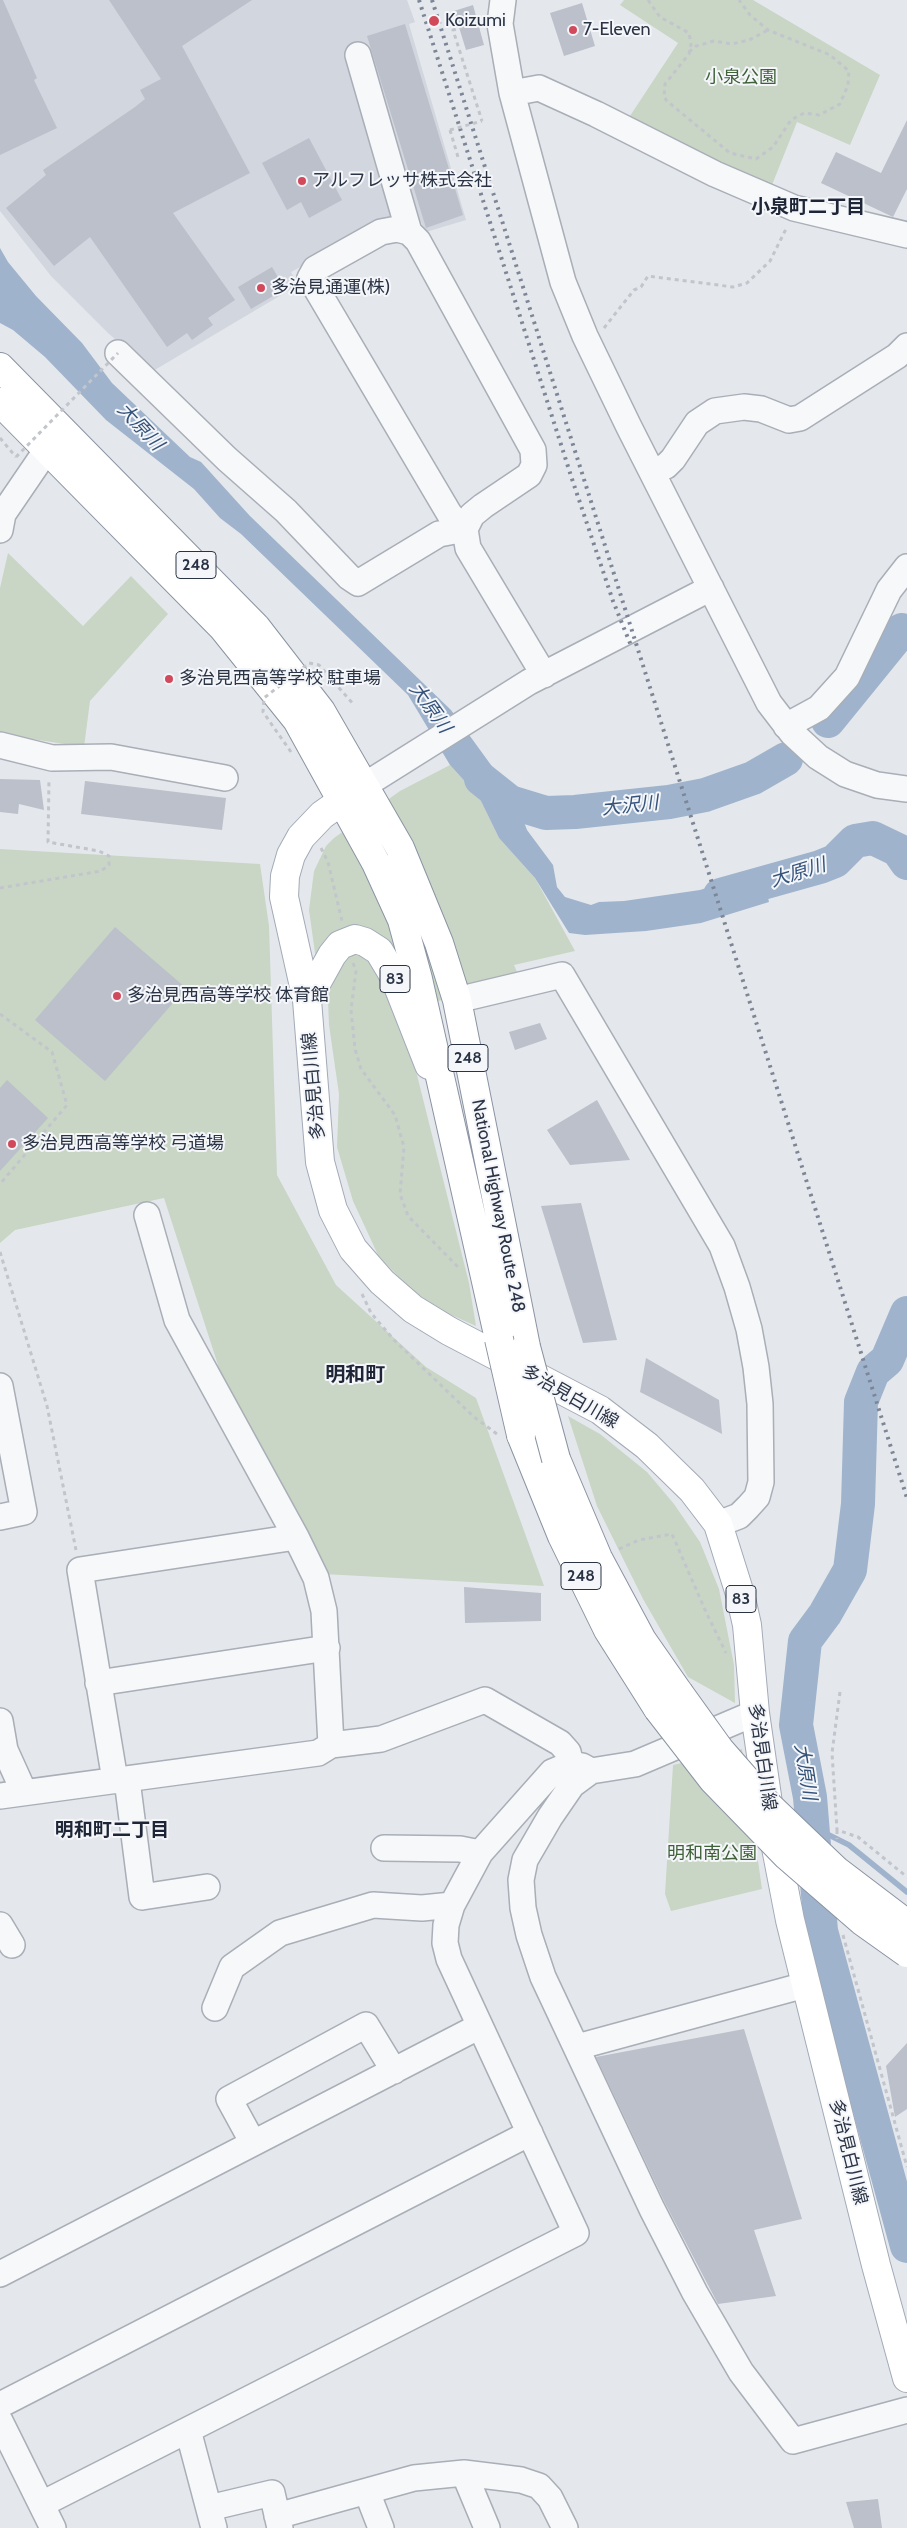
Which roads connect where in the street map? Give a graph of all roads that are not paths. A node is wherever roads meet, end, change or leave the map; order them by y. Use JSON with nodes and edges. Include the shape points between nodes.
{"nodes":[{"id":1,"x":501,"y":12,"type":"edge"},
{"id":2,"x":358,"y":55,"type":"dead end"},
{"id":3,"x":512,"y":93,"type":"junction"},
{"id":4,"x":409,"y":232,"type":"junction"},
{"id":5,"x":907,"y":236,"type":"edge"},
{"id":6,"x":907,"y":346,"type":"edge"},
{"id":7,"x":118,"y":353,"type":"road end"},
{"id":8,"x":0,"y":367,"type":"edge"},
{"id":9,"x":0,"y":402,"type":"edge"},
{"id":10,"x":48,"y":448,"type":"junction"},
{"id":11,"x":652,"y":472,"type":"junction"},
{"id":12,"x":0,"y":530,"type":"edge"},
{"id":13,"x":465,"y":530,"type":"junction"},
{"id":14,"x":907,"y":567,"type":"edge"},
{"id":15,"x":711,"y":588,"type":"junction"},
{"id":16,"x":536,"y":678,"type":"junction"},
{"id":17,"x":786,"y":726,"type":"junction"},
{"id":18,"x":0,"y":745,"type":"edge"},
{"id":19,"x":225,"y":778,"type":"dead end"},
{"id":20,"x":366,"y":785,"type":"junction"},
{"id":21,"x":907,"y":789,"type":"edge"},
{"id":22,"x":341,"y":800,"type":"junction"},
{"id":23,"x":307,"y":1000,"type":"junction"},
{"id":24,"x":457,"y":1000,"type":"junction"},
{"id":25,"x":447,"y":1110,"type":"junction"},
{"id":26,"x":147,"y":1215,"type":"dead end"},
{"id":27,"x":0,"y":1386,"type":"edge"},
{"id":28,"x":0,"y":1517,"type":"edge"},
{"id":29,"x":718,"y":1524,"type":"junction"},
{"id":30,"x":296,"y":1536,"type":"junction"},
{"id":31,"x":327,"y":1648,"type":"junction"},
{"id":32,"x":98,"y":1683,"type":"junction"},
{"id":33,"x":755,"y":1713,"type":"junction"},
{"id":34,"x":0,"y":1721,"type":"edge"},
{"id":35,"x":331,"y":1745,"type":"junction"},
{"id":36,"x":581,"y":1767,"type":"junction"},
{"id":37,"x":121,"y":1780,"type":"junction"},
{"id":38,"x":24,"y":1792,"type":"junction"},
{"id":39,"x":0,"y":1796,"type":"edge"},
{"id":40,"x":384,"y":1848,"type":"dead end"},
{"id":41,"x":480,"y":1853,"type":"junction"},
{"id":42,"x":207,"y":1887,"type":"dead end"},
{"id":43,"x":452,"y":1905,"type":"junction"},
{"id":44,"x":907,"y":1924,"type":"edge"},
{"id":45,"x":907,"y":1953,"type":"edge"},
{"id":46,"x":805,"y":1985,"type":"junction"},
{"id":47,"x":215,"y":2008,"type":"dead end"},
{"id":48,"x":480,"y":2026,"type":"junction"},
{"id":49,"x":576,"y":2047,"type":"junction"},
{"id":50,"x":394,"y":2071,"type":"junction"},
{"id":51,"x":530,"y":2134,"type":"junction"},
{"id":52,"x":253,"y":2143,"type":"junction"},
{"id":53,"x":0,"y":2274,"type":"edge"},
{"id":54,"x":907,"y":2378,"type":"edge"},
{"id":55,"x":0,"y":2405,"type":"edge"},
{"id":56,"x":907,"y":2410,"type":"edge"},
{"id":57,"x":0,"y":2421,"type":"edge"},
{"id":58,"x":188,"y":2430,"type":"junction"},
{"id":59,"x":464,"y":2473,"type":"junction"},
{"id":60,"x":367,"y":2492,"type":"junction"},
{"id":61,"x":42,"y":2504,"type":"junction"},
{"id":62,"x":212,"y":2518,"type":"edge"},
{"id":63,"x":279,"y":2522,"type":"edge"},
{"id":64,"x":53,"y":2528,"type":"edge"},
{"id":65,"x":380,"y":2528,"type":"edge"},
{"id":66,"x":487,"y":2528,"type":"edge"},
{"id":67,"x":565,"y":2528,"type":"edge"}],
"edges":[{"from":1,"to":3,"type":"street"},
{"from":2,"to":4,"type":"street"},
{"from":3,"to":5,"type":"street","via":[[539,88],[724,178],[794,208]]},
{"from":3,"to":11,"type":"street","via":[[563,282],[585,336]]},
{"from":4,"to":13,"type":"street","via":[[418,241],[533,450],[534,465],[529,475],[472,515]]},
{"from":4,"to":13,"type":"street","via":[[397,229],[381,232],[316,269],[310,278],[450,515]]},
{"from":6,"to":11,"type":"street","via":[[897,356],[800,418],[789,420],[761,409],[744,407],[714,411],[698,423],[666,466]]},
{"from":7,"to":13,"type":"street","via":[[227,459],[292,516],[358,583],[439,534]]},
{"from":8,"to":20,"type":"main road","name":"National Highway Route 248","number":"248","via":[[256,627],[322,711]]},
{"from":9,"to":10,"type":"main road","name":"National Highway Route 248","number":"248"},
{"from":10,"to":12,"type":"street","via":[[3,514]]},
{"from":10,"to":22,"type":"main road","name":"National Highway Route 248","number":"248","via":[[224,628],[297,720]]},
{"from":11,"to":15,"type":"street"},
{"from":13,"to":16,"type":"street","via":[[468,548]]},
{"from":14,"to":17,"type":"street","via":[[889,590],[847,677],[819,708]]},
{"from":15,"to":16,"type":"street"},
{"from":15,"to":17,"type":"street","via":[[769,703]]},
{"from":16,"to":20,"type":"street"},
{"from":17,"to":21,"type":"street","via":[[818,757],[845,774],[877,785]]},
{"from":18,"to":19,"type":"street","via":[[52,758],[111,757]]},
{"from":20,"to":22,"type":"main road","name":"多治見白川線","number":"83"},
{"from":20,"to":24,"type":"main road","name":"National Highway Route 248","number":"248","via":[[400,848],[439,943]]},
{"from":22,"to":23,"type":"main road","name":"多治見白川線","number":"83","via":[[301,837],[285,876],[284,897]]},
{"from":22,"to":25,"type":"main road","name":"National Highway Route 248","number":"248","via":[[376,863],[402,920]]},
{"from":23,"to":25,"type":"main road","number":"83","via":[[332,955],[347,941],[365,942],[378,951],[394,976]]},
{"from":23,"to":29,"type":"main road","name":"多治見白川線","number":"83","via":[[320,1162],[333,1210],[353,1249],[382,1282],[413,1309],[600,1410],[647,1446],[673,1471]]},
{"from":24,"to":29,"type":"street","via":[[562,975],[722,1246],[738,1287],[756,1367],[761,1482],[757,1497],[739,1516]]},
{"from":24,"to":44,"type":"main road","name":"National Highway Route 248","number":"248","bridge":true,"via":[[526,1347],[556,1459],[598,1558],[642,1640],[720,1750],[769,1806],[837,1871]]},
{"from":25,"to":45,"type":"main road","name":"National Highway Route 248","number":"248","bridge":true,"via":[[499,1339],[511,1436],[608,1630],[658,1709],[713,1780],[787,1856],[862,1921]]},
{"from":26,"to":30,"type":"street","via":[[178,1320]]},
{"from":27,"to":28,"type":"street","via":[[24,1512]]},
{"from":29,"to":33,"type":"main road","name":"多治見白川線","number":"83","via":[[747,1625]]},
{"from":30,"to":31,"type":"street","via":[[316,1578],[324,1611]]},
{"from":30,"to":32,"type":"street","via":[[80,1570]]},
{"from":31,"to":32,"type":"street"},
{"from":31,"to":35,"type":"street"},
{"from":32,"to":37,"type":"street"},
{"from":33,"to":36,"type":"street","via":[[635,1764]]},
{"from":33,"to":46,"type":"main road","name":"多治見白川線","number":"83","via":[[770,1817]]},
{"from":34,"to":38,"type":"street","via":[[5,1750]]},
{"from":35,"to":36,"type":"street","via":[[381,1739],[486,1700],[560,1743]]},
{"from":35,"to":37,"type":"street","via":[[318,1753]]},
{"from":36,"to":41,"type":"street","via":[[552,1772]]},
{"from":36,"to":49,"type":"street","via":[[525,1860],[521,1880],[531,1943]]},
{"from":37,"to":38,"type":"street"},
{"from":37,"to":42,"type":"street","via":[[142,1897]]},
{"from":38,"to":39,"type":"street"},
{"from":40,"to":41,"type":"street","via":[[460,1849]]},
{"from":41,"to":43,"type":"street"},
{"from":43,"to":47,"type":"street","via":[[422,1908],[373,1905],[280,1933],[232,1967]]},
{"from":43,"to":48,"type":"street","via":[[445,1943],[449,1960]]},
{"from":46,"to":49,"type":"street"},
{"from":46,"to":54,"type":"main road","name":"多治見白川線","number":"83"},
{"from":48,"to":50,"type":"street"},
{"from":48,"to":51,"type":"street"},
{"from":49,"to":56,"type":"street","via":[[652,2209],[696,2293],[741,2372],[793,2441]]},
{"from":50,"to":52,"type":"street"},
{"from":50,"to":52,"type":"street","via":[[366,2025],[229,2099]]},
{"from":51,"to":55,"type":"street"},
{"from":51,"to":58,"type":"street","via":[[576,2233]]},
{"from":52,"to":53,"type":"street"},
{"from":57,"to":61,"type":"street"},
{"from":58,"to":61,"type":"street"},
{"from":58,"to":62,"type":"street"},
{"from":59,"to":60,"type":"street","via":[[414,2478]]},
{"from":59,"to":66,"type":"street"},
{"from":59,"to":67,"type":"street","via":[[521,2480],[540,2486]]},
{"from":60,"to":63,"type":"street"},
{"from":60,"to":65,"type":"street"},
{"from":61,"to":64,"type":"street"},
{"from":62,"to":63,"type":"street","via":[[272,2493]]}]}
